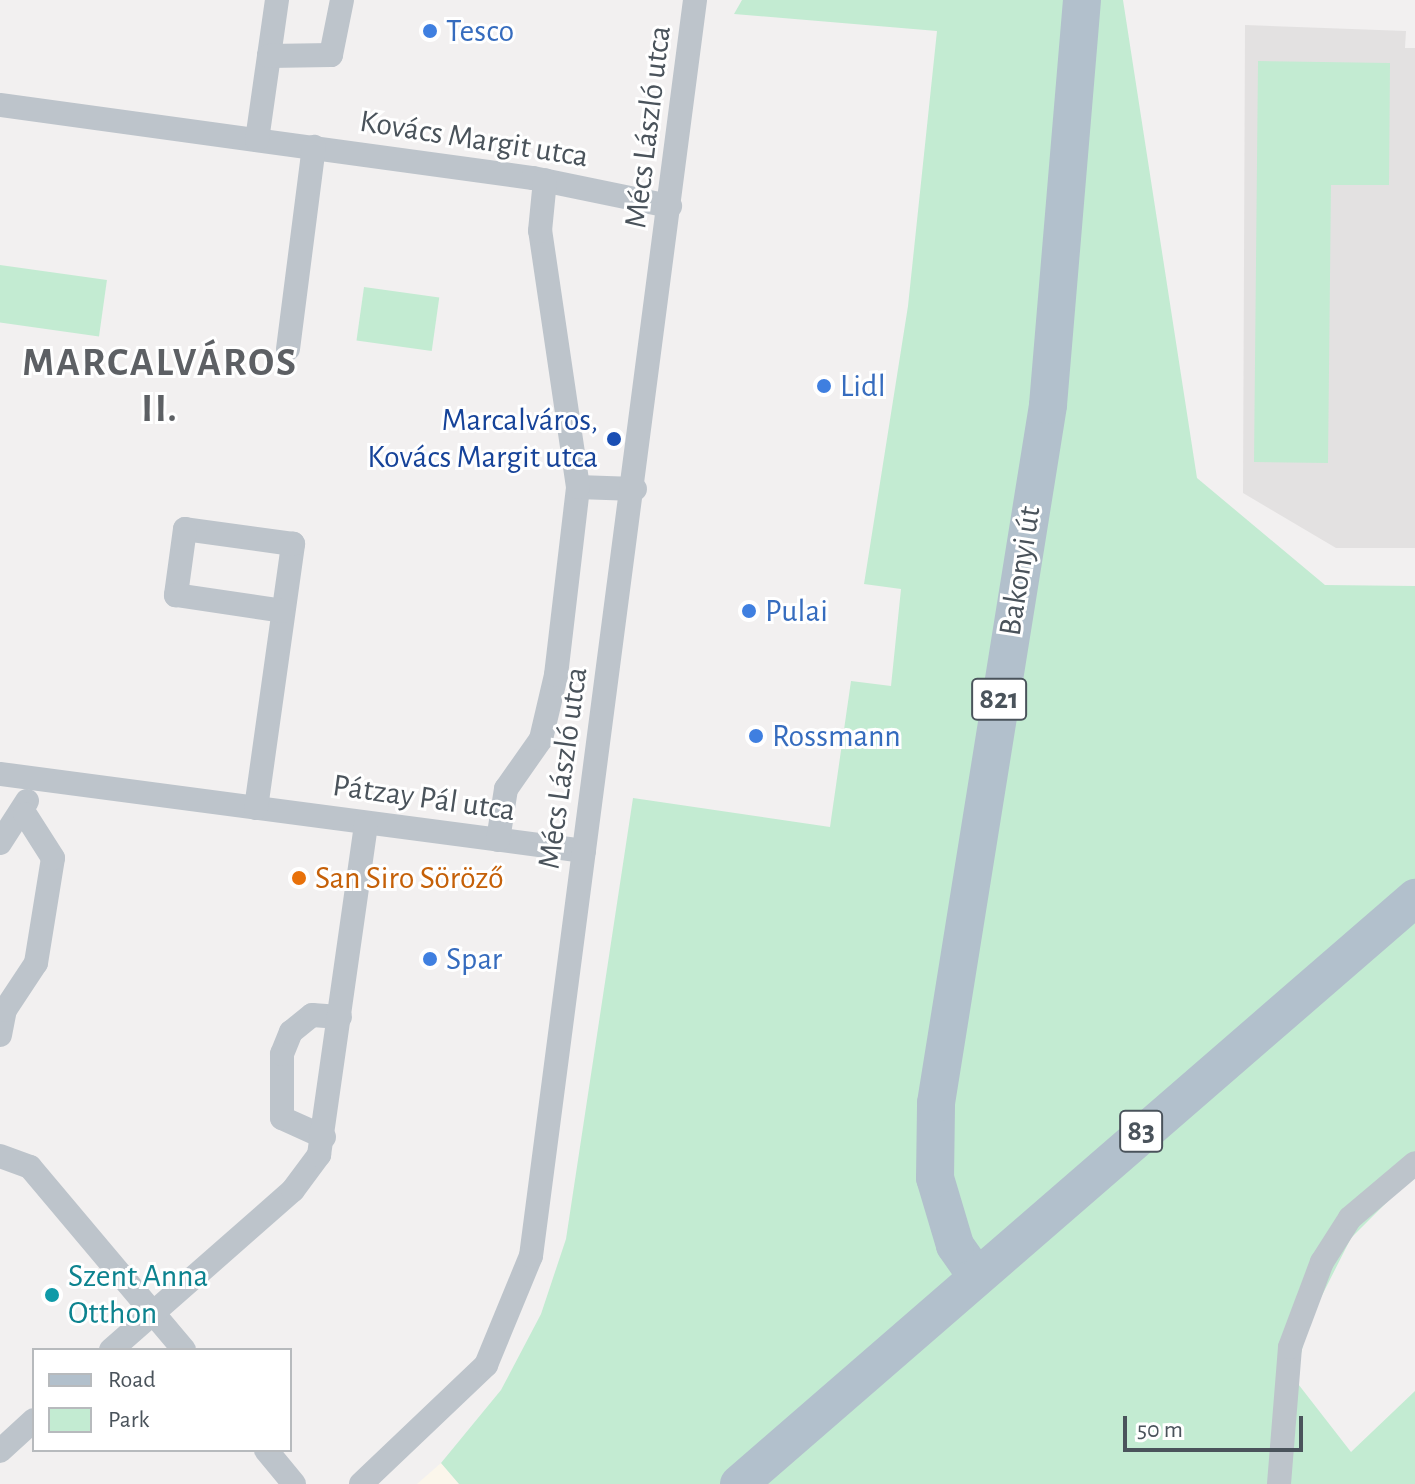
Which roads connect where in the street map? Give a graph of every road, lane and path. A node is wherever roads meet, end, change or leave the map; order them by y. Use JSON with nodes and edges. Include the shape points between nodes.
{"nodes":[{"id":1,"x":277,"y":0,"type":"edge"},
{"id":2,"x":342,"y":0,"type":"edge"},
{"id":3,"x":695,"y":0,"type":"edge"},
{"id":4,"x":1082,"y":0,"type":"edge"},
{"id":5,"x":269,"y":56,"type":"junction"},
{"id":6,"x":0,"y":105,"type":"edge"},
{"id":7,"x":257,"y":140,"type":"junction"},
{"id":8,"x":314,"y":147,"type":"junction"},
{"id":9,"x":545,"y":180,"type":"junction"},
{"id":10,"x":670,"y":206,"type":"junction"},
{"id":11,"x":288,"y":349,"type":"dead end"},
{"id":12,"x":578,"y":487,"type":"junction"},
{"id":13,"x":635,"y":489,"type":"junction"},
{"id":14,"x":283,"y":611,"type":"junction"},
{"id":15,"x":0,"y":774,"type":"edge"},
{"id":16,"x":31,"y":779,"type":"junction"},
{"id":17,"x":256,"y":808,"type":"junction"},
{"id":18,"x":25,"y":814,"type":"junction"},
{"id":19,"x":366,"y":824,"type":"junction"},
{"id":20,"x":498,"y":840,"type":"junction"},
{"id":21,"x":0,"y":843,"type":"edge"},
{"id":22,"x":584,"y":851,"type":"junction"},
{"id":23,"x":1415,"y":898,"type":"edge"},
{"id":24,"x":2,"y":1005,"type":"edge"},
{"id":25,"x":340,"y":1017,"type":"junction"},
{"id":26,"x":0,"y":1035,"type":"edge"},
{"id":27,"x":324,"y":1137,"type":"junction"},
{"id":28,"x":0,"y":1156,"type":"edge"},
{"id":29,"x":1415,"y":1163,"type":"edge"},
{"id":30,"x":975,"y":1274,"type":"junction"},
{"id":31,"x":153,"y":1313,"type":"junction"},
{"id":32,"x":113,"y":1348,"type":"edge"},
{"id":33,"x":182,"y":1348,"type":"edge"},
{"id":34,"x":32,"y":1422,"type":"edge"},
{"id":35,"x":0,"y":1451,"type":"edge"},
{"id":36,"x":268,"y":1452,"type":"edge"},
{"id":37,"x":294,"y":1484,"type":"edge"},
{"id":38,"x":361,"y":1484,"type":"edge"},
{"id":39,"x":739,"y":1484,"type":"edge"},
{"id":40,"x":1279,"y":1484,"type":"edge"}],
"edges":[{"from":1,"to":5,"type":"street"},
{"from":2,"to":5,"type":"street","via":[[331,55]]},
{"from":3,"to":10,"type":"street","name":"Mécs László utca"},
{"from":4,"to":30,"type":"main road","name":"Bakonyi út","number":"821","via":[[1048,405],[936,1103],[935,1178],[955,1245]]},
{"from":5,"to":7,"type":"street"},
{"from":6,"to":7,"type":"street","name":"Kovács Margit utca"},
{"from":7,"to":8,"type":"street","name":"Kovács Margit utca"},
{"from":8,"to":9,"type":"street","name":"Kovács Margit utca"},
{"from":8,"to":11,"type":"street","name":"Kovács Margit utca"},
{"from":9,"to":10,"type":"street","name":"Kovács Margit utca"},
{"from":9,"to":12,"type":"street","name":"Mécs László utca","via":[[540,231]]},
{"from":10,"to":13,"type":"street","name":"Mécs László utca"},
{"from":12,"to":13,"type":"street"},
{"from":12,"to":20,"type":"street","name":"Mécs László utca","via":[[556,675],[541,739],[506,789]]},
{"from":13,"to":22,"type":"street","name":"Mécs László utca"},
{"from":14,"to":14,"type":"street","via":[[293,544],[185,529],[176,595]]},
{"from":14,"to":17,"type":"street"},
{"from":15,"to":16,"type":"street","name":"Pátzay Pál utca"},
{"from":16,"to":17,"type":"street","name":"Pátzay Pál utca"},
{"from":16,"to":18,"type":"street"},
{"from":17,"to":19,"type":"street","name":"Pátzay Pál utca"},
{"from":18,"to":21,"type":"street"},
{"from":18,"to":24,"type":"street","via":[[53,858],[36,963]]},
{"from":19,"to":20,"type":"street","name":"Pátzay Pál utca"},
{"from":19,"to":25,"type":"street"},
{"from":20,"to":22,"type":"street","name":"Pátzay Pál utca"},
{"from":22,"to":38,"type":"street","name":"Mécs László utca","via":[[546,1180],[521,1292],[467,1388]]},
{"from":23,"to":30,"type":"main road","number":"83"},
{"from":24,"to":26,"type":"street"},
{"from":25,"to":27,"type":"street"},
{"from":25,"to":27,"type":"street","via":[[312,1015],[291,1032],[282,1054],[282,1118]]},
{"from":27,"to":31,"type":"street","via":[[293,1190]]},
{"from":28,"to":31,"type":"street","via":[[30,1167]]},
{"from":29,"to":40,"type":"street","via":[[1350,1218],[1322,1262],[1290,1347]]},
{"from":30,"to":39,"type":"main road","number":"83"},
{"from":31,"to":32,"type":"street"},
{"from":31,"to":33,"type":"street"},
{"from":34,"to":35,"type":"street"},
{"from":36,"to":37,"type":"street"}]}
